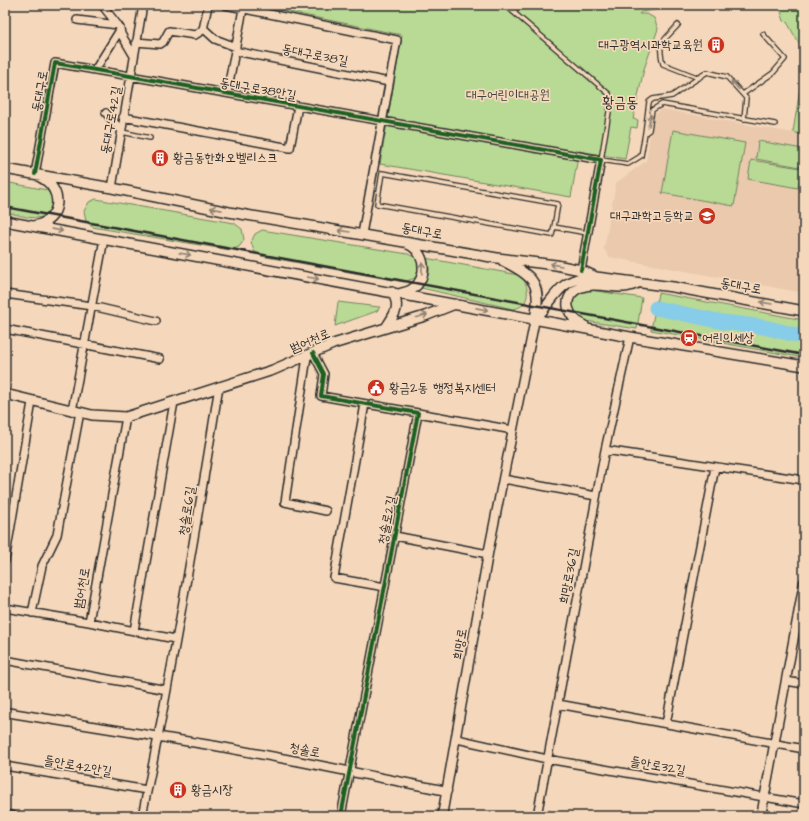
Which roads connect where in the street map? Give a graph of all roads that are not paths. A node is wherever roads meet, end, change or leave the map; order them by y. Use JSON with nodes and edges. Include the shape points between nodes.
{"nodes":[{"id":1,"x":102,"y":5,"type":"edge"},
{"id":2,"x":142,"y":5,"type":"edge"},
{"id":3,"x":208,"y":5,"type":"edge"},
{"id":4,"x":225,"y":5,"type":"edge"},
{"id":5,"x":505,"y":5,"type":"edge"},
{"id":6,"x":515,"y":5,"type":"edge"},
{"id":7,"x":235,"y":6,"type":"edge"},
{"id":8,"x":244,"y":9,"type":"junction"},
{"id":9,"x":515,"y":12,"type":"junction"},
{"id":10,"x":77,"y":20,"type":"dead end"},
{"id":11,"x":678,"y":25,"type":"dead end"},
{"id":12,"x":119,"y":28,"type":"junction"},
{"id":13,"x":203,"y":28,"type":"junction"},
{"id":14,"x":763,"y":34,"type":"dead end"},
{"id":15,"x":136,"y":42,"type":"junction"},
{"id":16,"x":235,"y":49,"type":"junction"},
{"id":17,"x":134,"y":56,"type":"junction"},
{"id":18,"x":95,"y":70,"type":"junction"},
{"id":19,"x":130,"y":76,"type":"junction"},
{"id":20,"x":699,"y":78,"type":"junction"},
{"id":21,"x":389,"y":82,"type":"junction"},
{"id":22,"x":227,"y":93,"type":"junction"},
{"id":23,"x":743,"y":94,"type":"junction"},
{"id":24,"x":298,"y":106,"type":"junction"},
{"id":25,"x":106,"y":113,"type":"dead end"},
{"id":26,"x":123,"y":117,"type":"junction"},
{"id":27,"x":744,"y":120,"type":"junction"},
{"id":28,"x":382,"y":121,"type":"junction"},
{"id":29,"x":775,"y":124,"type":"dead end"},
{"id":30,"x":121,"y":131,"type":"junction"},
{"id":31,"x":645,"y":133,"type":"junction"},
{"id":32,"x":150,"y":138,"type":"dead end"},
{"id":33,"x":601,"y":160,"type":"junction"},
{"id":34,"x":5,"y":169,"type":"edge"},
{"id":35,"x":36,"y":174,"type":"junction"},
{"id":36,"x":112,"y":188,"type":"junction"},
{"id":37,"x":5,"y":221,"type":"edge"},
{"id":38,"x":28,"y":225,"type":"junction"},
{"id":39,"x":554,"y":227,"type":"junction"},
{"id":40,"x":587,"y":233,"type":"junction"},
{"id":41,"x":362,"y":234,"type":"junction"},
{"id":42,"x":104,"y":239,"type":"junction"},
{"id":43,"x":396,"y":240,"type":"junction"},
{"id":44,"x":496,"y":258,"type":"junction"},
{"id":45,"x":581,"y":270,"type":"junction"},
{"id":46,"x":595,"y":276,"type":"junction"},
{"id":47,"x":643,"y":283,"type":"junction"},
{"id":48,"x":395,"y":293,"type":"junction"},
{"id":49,"x":5,"y":294,"type":"edge"},
{"id":50,"x":455,"y":304,"type":"junction"},
{"id":51,"x":92,"y":306,"type":"junction"},
{"id":52,"x":804,"y":311,"type":"edge"},
{"id":53,"x":535,"y":320,"type":"junction"},
{"id":54,"x":156,"y":321,"type":"dead end"},
{"id":55,"x":387,"y":326,"type":"junction"},
{"id":56,"x":5,"y":329,"type":"edge"},
{"id":57,"x":600,"y":331,"type":"junction"},
{"id":58,"x":630,"y":337,"type":"junction"},
{"id":59,"x":85,"y":344,"type":"junction"},
{"id":60,"x":310,"y":355,"type":"junction"},
{"id":61,"x":160,"y":359,"type":"dead end"},
{"id":62,"x":804,"y":366,"type":"edge"},
{"id":63,"x":219,"y":386,"type":"junction"},
{"id":64,"x":5,"y":394,"type":"edge"},
{"id":65,"x":32,"y":402,"type":"junction"},
{"id":66,"x":174,"y":402,"type":"junction"},
{"id":67,"x":366,"y":404,"type":"junction"},
{"id":68,"x":76,"y":412,"type":"junction"},
{"id":69,"x":418,"y":413,"type":"junction"},
{"id":70,"x":126,"y":417,"type":"junction"},
{"id":71,"x":513,"y":430,"type":"junction"},
{"id":72,"x":605,"y":450,"type":"junction"},
{"id":73,"x":715,"y":467,"type":"junction"},
{"id":74,"x":503,"y":479,"type":"junction"},
{"id":75,"x":804,"y":480,"type":"edge"},
{"id":76,"x":596,"y":496,"type":"junction"},
{"id":77,"x":326,"y":511,"type":"dead end"},
{"id":78,"x":394,"y":536,"type":"junction"},
{"id":79,"x":488,"y":554,"type":"junction"},
{"id":80,"x":5,"y":561,"type":"edge"},
{"id":81,"x":804,"y":582,"type":"edge"},
{"id":82,"x":385,"y":587,"type":"junction"},
{"id":83,"x":5,"y":608,"type":"edge"},
{"id":84,"x":32,"y":613,"type":"junction"},
{"id":85,"x":801,"y":614,"type":"edge"},
{"id":86,"x":89,"y":622,"type":"junction"},
{"id":87,"x":134,"y":631,"type":"junction"},
{"id":88,"x":175,"y":639,"type":"junction"},
{"id":89,"x":5,"y":660,"type":"edge"},
{"id":90,"x":786,"y":681,"type":"junction"},
{"id":91,"x":804,"y":684,"type":"edge"},
{"id":92,"x":167,"y":690,"type":"junction"},
{"id":93,"x":558,"y":704,"type":"junction"},
{"id":94,"x":5,"y":712,"type":"edge"},
{"id":95,"x":666,"y":724,"type":"junction"},
{"id":96,"x":159,"y":736,"type":"junction"},
{"id":97,"x":456,"y":739,"type":"junction"},
{"id":98,"x":774,"y":744,"type":"junction"},
{"id":99,"x":804,"y":749,"type":"edge"},
{"id":100,"x":548,"y":759,"type":"junction"},
{"id":101,"x":5,"y":766,"type":"edge"},
{"id":102,"x":349,"y":772,"type":"junction"},
{"id":103,"x":147,"y":790,"type":"junction"},
{"id":104,"x":447,"y":791,"type":"junction"},
{"id":105,"x":765,"y":797,"type":"junction"},
{"id":106,"x":804,"y":804,"type":"edge"},
{"id":107,"x":537,"y":815,"type":"edge"},
{"id":108,"x":142,"y":816,"type":"edge"},
{"id":109,"x":341,"y":816,"type":"edge"},
{"id":110,"x":442,"y":816,"type":"edge"},
{"id":111,"x":551,"y":816,"type":"edge"},
{"id":112,"x":761,"y":816,"type":"edge"}],
"edges":[{"from":1,"to":12,"type":"street"},
{"from":2,"to":15,"type":"street","name":"동대구로42길"},
{"from":3,"to":13,"type":"street"},
{"from":4,"to":7,"type":"street"},
{"from":5,"to":9,"type":"lane"},
{"from":6,"to":9,"type":"lane"},
{"from":7,"to":8,"type":"street"},
{"from":8,"to":16,"type":"street"},
{"from":8,"to":21,"type":"street","via":[[397,40]]},
{"from":9,"to":33,"type":"lane","via":[[609,94]]},
{"from":10,"to":12,"type":"street"},
{"from":11,"to":20,"type":"lane","via":[[660,49],[664,64]]},
{"from":12,"to":17,"type":"street"},
{"from":12,"to":18,"type":"street"},
{"from":13,"to":15,"type":"street","via":[[195,35],[169,31],[160,44]]},
{"from":13,"to":16,"type":"street","name":"동대구로38길","via":[[215,39]]},
{"from":14,"to":23,"type":"lane","via":[[784,59],[773,72]]},
{"from":15,"to":17,"type":"street","name":"동대구로42길"},
{"from":16,"to":21,"type":"street","name":"동대구로38길"},
{"from":16,"to":22,"type":"street"},
{"from":17,"to":19,"type":"street","name":"동대구로42길"},
{"from":18,"to":19,"type":"street","name":"동대구로"},
{"from":18,"to":35,"type":"street","name":"동대구로","via":[[55,63]]},
{"from":19,"to":22,"type":"street","name":"동대구로38안길"},
{"from":19,"to":26,"type":"street","name":"동대구로42길"},
{"from":23,"to":20,"type":"lane","one_way":true,"via":[[727,77],[707,72]]},
{"from":20,"to":31,"type":"lane","via":[[672,96],[653,99],[650,102]]},
{"from":21,"to":28,"type":"street"},
{"from":22,"to":24,"type":"street","name":"동대구로38안길"},
{"from":23,"to":27,"type":"lane","via":[[746,98]]},
{"from":24,"to":26,"type":"street","name":"동대구로38안길","via":[[290,148]]},
{"from":24,"to":28,"type":"street","name":"동대구로38안길"},
{"from":25,"to":30,"type":"street"},
{"from":26,"to":30,"type":"street","name":"동대구로42길"},
{"from":27,"to":29,"type":"lane"},
{"from":31,"to":27,"type":"lane","one_way":true,"via":[[649,130],[652,110],[662,104]]},
{"from":28,"to":33,"type":"street","name":"동대구로38안길"},
{"from":28,"to":41,"type":"street"},
{"from":30,"to":32,"type":"lane"},
{"from":30,"to":36,"type":"street","name":"동대구로42길"},
{"from":31,"to":33,"type":"lane","via":[[641,156],[628,164]]},
{"from":33,"to":40,"type":"street"},
{"from":34,"to":35,"type":"main road","name":"동대구로"},
{"from":35,"to":36,"type":"main road","name":"동대구로"},
{"from":35,"to":38,"type":"main road","via":[[53,187],[57,205],[55,212],[46,221]]},
{"from":41,"to":36,"type":"main road","name":"동대구로","one_way":true,"via":[[230,212]]},
{"from":37,"to":38,"type":"main road"},
{"from":38,"to":42,"type":"main road","one_way":true},
{"from":39,"to":39,"type":"lane","via":[[558,204],[382,173],[376,204],[552,235]]},
{"from":39,"to":40,"type":"lane"},
{"from":40,"to":45,"type":"street"},
{"from":41,"to":43,"type":"main road","name":"동대구로"},
{"from":42,"to":48,"type":"main road","one_way":true},
{"from":42,"to":51,"type":"street"},
{"from":43,"to":44,"type":"main road","name":"동대구로"},
{"from":48,"to":43,"type":"main road","one_way":true,"via":[[411,290],[417,285],[424,266],[415,248]]},
{"from":45,"to":44,"type":"main road","name":"동대구로","one_way":true},
{"from":44,"to":53,"type":"main road","via":[[526,273],[532,280],[537,291]]},
{"from":45,"to":46,"type":"main road","name":"동대구로"},
{"from":46,"to":47,"type":"main road","name":"동대구로"},
{"from":46,"to":53,"type":"main road","via":[[575,280],[559,289]]},
{"from":52,"to":47,"type":"main road","name":"동대구로","one_way":true},
{"from":47,"to":57,"type":"main road","via":[[624,287],[586,286],[573,292],[568,306],[573,318]]},
{"from":48,"to":50,"type":"main road"},
{"from":48,"to":55,"type":"main road","via":[[398,308]]},
{"from":49,"to":51,"type":"street"},
{"from":50,"to":53,"type":"main road","one_way":true},
{"from":55,"to":50,"type":"main road","name":"범어천로","one_way":true,"via":[[425,316]]},
{"from":51,"to":54,"type":"street"},
{"from":51,"to":59,"type":"street"},
{"from":53,"to":57,"type":"main road"},
{"from":53,"to":71,"type":"street","name":"희망로"},
{"from":55,"to":60,"type":"main road","name":"범어천로"},
{"from":56,"to":59,"type":"street"},
{"from":57,"to":58,"type":"main road"},
{"from":58,"to":62,"type":"main road"},
{"from":58,"to":72,"type":"street"},
{"from":59,"to":61,"type":"street"},
{"from":59,"to":68,"type":"street"},
{"from":60,"to":63,"type":"main road","name":"범어천로","via":[[273,370]]},
{"from":60,"to":67,"type":"street","via":[[324,374],[321,396]]},
{"from":60,"to":77,"type":"street","via":[[284,502]]},
{"from":63,"to":66,"type":"main road","name":"범어천로"},
{"from":63,"to":88,"type":"street","name":"청솔로6길"},
{"from":64,"to":65,"type":"main road","name":"범어천로"},
{"from":65,"to":68,"type":"main road","name":"범어천로"},
{"from":65,"to":80,"type":"street"},
{"from":66,"to":70,"type":"main road","name":"범어천로"},
{"from":66,"to":87,"type":"street"},
{"from":67,"to":69,"type":"street"},
{"from":67,"to":82,"type":"street","via":[[334,578]]},
{"from":68,"to":70,"type":"main road","name":"범어천로"},
{"from":68,"to":84,"type":"street","via":[[58,535],[42,566]]},
{"from":69,"to":71,"type":"street"},
{"from":69,"to":78,"type":"street","name":"청솔로2길"},
{"from":70,"to":86,"type":"street","name":"범어천로"},
{"from":71,"to":74,"type":"street","name":"희망로"},
{"from":72,"to":73,"type":"street"},
{"from":72,"to":76,"type":"street","name":"희망로36길"},
{"from":73,"to":75,"type":"street"},
{"from":73,"to":95,"type":"street"},
{"from":74,"to":76,"type":"street"},
{"from":74,"to":79,"type":"street","name":"희망로"},
{"from":76,"to":93,"type":"street","name":"희망로36길"},
{"from":78,"to":79,"type":"street"},
{"from":78,"to":82,"type":"street","name":"청솔로2길"},
{"from":79,"to":97,"type":"street","name":"희망로"},
{"from":81,"to":85,"type":"street"},
{"from":82,"to":102,"type":"street","name":"청솔로2길"},
{"from":83,"to":84,"type":"street"},
{"from":84,"to":86,"type":"street"},
{"from":85,"to":90,"type":"street"},
{"from":86,"to":87,"type":"street"},
{"from":87,"to":88,"type":"street"},
{"from":88,"to":92,"type":"street","name":"청솔로6길"},
{"from":89,"to":92,"type":"street"},
{"from":90,"to":91,"type":"street"},
{"from":90,"to":98,"type":"street"},
{"from":92,"to":96,"type":"street","name":"청솔로6길"},
{"from":93,"to":95,"type":"street"},
{"from":93,"to":100,"type":"street","name":"희망로36길"},
{"from":94,"to":96,"type":"street","name":"청솔로"},
{"from":95,"to":98,"type":"street"},
{"from":96,"to":102,"type":"street","name":"청솔로"},
{"from":96,"to":103,"type":"street"},
{"from":97,"to":100,"type":"street"},
{"from":97,"to":104,"type":"street","name":"희망로"},
{"from":98,"to":99,"type":"street"},
{"from":98,"to":105,"type":"street"},
{"from":100,"to":105,"type":"street","name":"들안로32길"},
{"from":100,"to":107,"type":"street","name":"희망로36길"},
{"from":101,"to":103,"type":"street","name":"들안로42안길"},
{"from":102,"to":104,"type":"street","name":"청솔로"},
{"from":102,"to":109,"type":"street","name":"청솔로2길"},
{"from":103,"to":108,"type":"street"},
{"from":104,"to":110,"type":"street","name":"희망로"},
{"from":105,"to":106,"type":"street","name":"들안로32길"},
{"from":105,"to":112,"type":"street"},
{"from":107,"to":111,"type":"street"}]}
